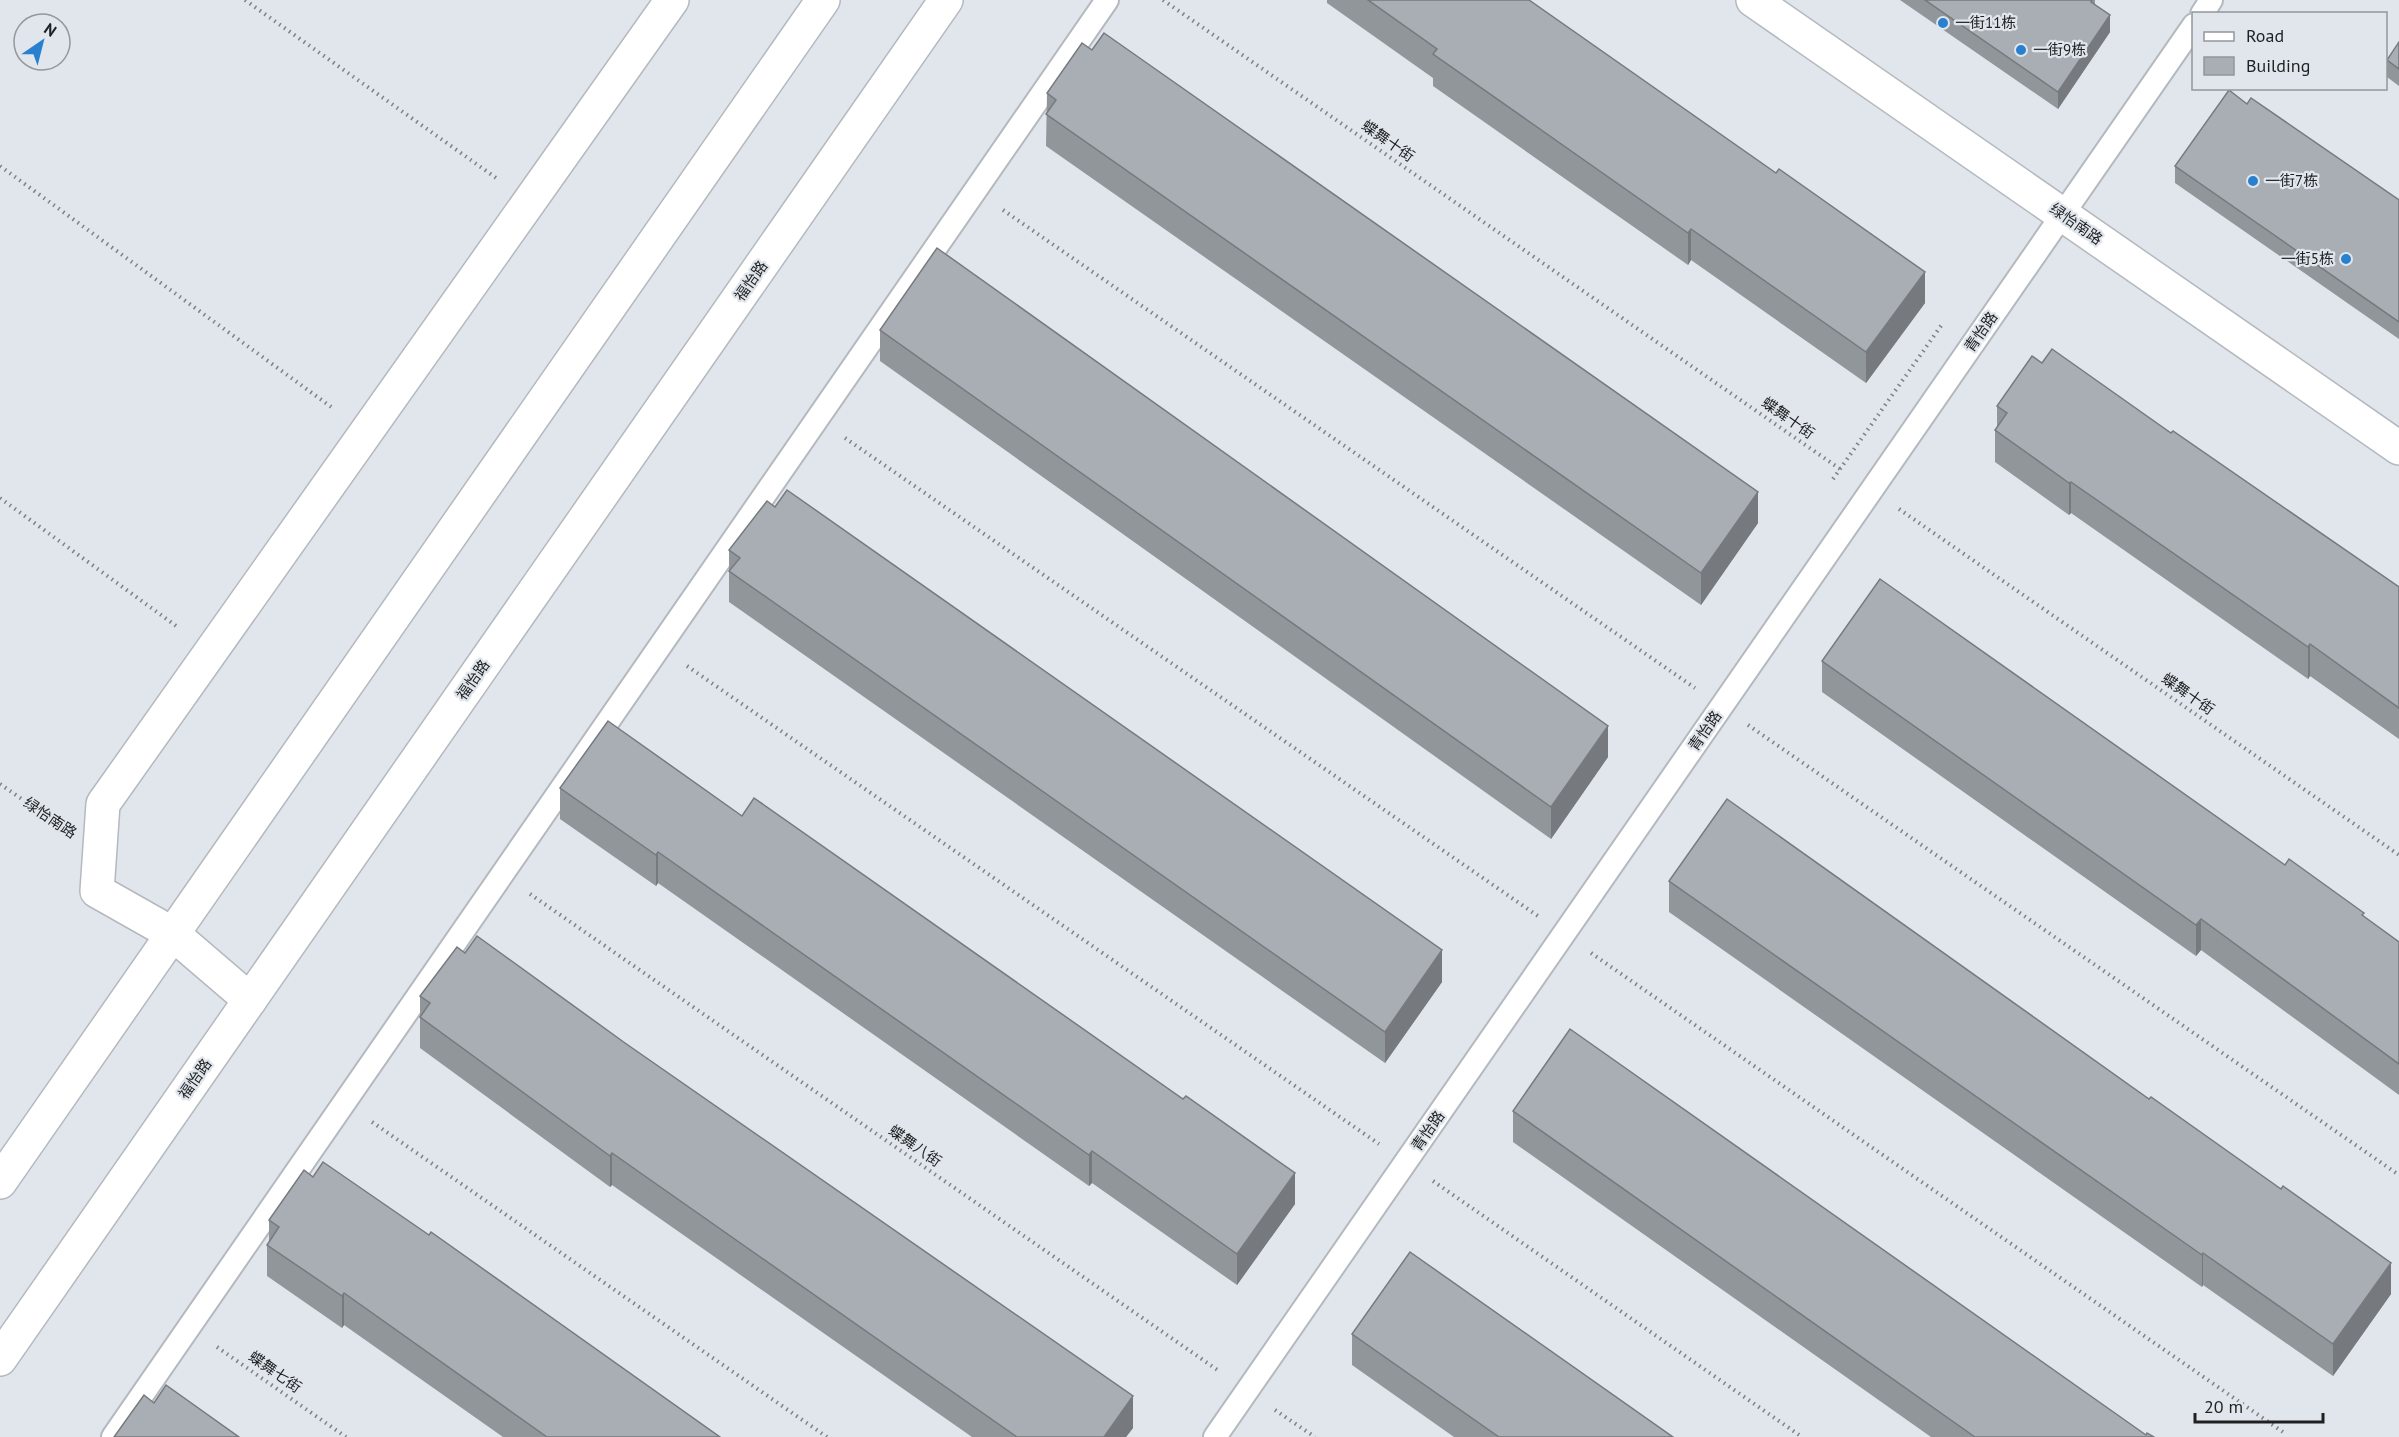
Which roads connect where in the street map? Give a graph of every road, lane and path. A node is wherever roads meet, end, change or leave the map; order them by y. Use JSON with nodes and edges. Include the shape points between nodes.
{"nodes":[{"id":1,"x":244,"y":0,"type":"edge"},
{"id":2,"x":672,"y":0,"type":"edge"},
{"id":3,"x":823,"y":0,"type":"edge"},
{"id":4,"x":946,"y":0,"type":"edge"},
{"id":5,"x":1107,"y":0,"type":"edge"},
{"id":6,"x":1163,"y":0,"type":"edge"},
{"id":7,"x":1753,"y":0,"type":"edge"},
{"id":8,"x":2192,"y":26,"type":"edge"},
{"id":9,"x":0,"y":166,"type":"edge"},
{"id":10,"x":975,"y":190,"type":"junction"},
{"id":11,"x":530,"y":202,"type":"junction"},
{"id":12,"x":2062,"y":214,"type":"junction"},
{"id":13,"x":1950,"y":314,"type":"dead end"},
{"id":14,"x":366,"y":432,"type":"junction"},
{"id":15,"x":2399,"y":448,"type":"edge"},
{"id":16,"x":1840,"y":468,"type":"junction"},
{"id":17,"x":1833,"y":479,"type":"dead end"},
{"id":18,"x":1872,"y":490,"type":"junction"},
{"id":19,"x":0,"y":498,"type":"edge"},
{"id":20,"x":659,"y":647,"type":"junction"},
{"id":21,"x":211,"y":651,"type":"junction"},
{"id":22,"x":1722,"y":706,"type":"junction"},
{"id":23,"x":0,"y":784,"type":"edge"},
{"id":24,"x":99,"y":852,"type":"junction"},
{"id":25,"x":2399,"y":855,"type":"edge"},
{"id":26,"x":502,"y":875,"type":"junction"},
{"id":27,"x":173,"y":934,"type":"junction"},
{"id":28,"x":250,"y":999,"type":"junction"},
{"id":29,"x":344,"y":1103,"type":"junction"},
{"id":30,"x":1406,"y":1162,"type":"junction"},
{"id":31,"x":2399,"y":1175,"type":"edge"},
{"id":32,"x":0,"y":1182,"type":"edge"},
{"id":33,"x":189,"y":1327,"type":"junction"},
{"id":34,"x":0,"y":1359,"type":"edge"},
{"id":35,"x":1247,"y":1390,"type":"junction"},
{"id":36,"x":113,"y":1437,"type":"edge"},
{"id":37,"x":346,"y":1437,"type":"edge"},
{"id":38,"x":827,"y":1437,"type":"edge"},
{"id":39,"x":1215,"y":1437,"type":"edge"},
{"id":40,"x":1315,"y":1437,"type":"edge"},
{"id":41,"x":1802,"y":1437,"type":"edge"}],
"edges":[{"from":1,"to":11,"type":"path"},
{"from":2,"to":11,"type":"street"},
{"from":3,"to":27,"type":"street"},
{"from":4,"to":28,"type":"street","name":"福怡路"},
{"from":5,"to":10,"type":"lane"},
{"from":6,"to":16,"type":"path","name":"蝶舞十街"},
{"from":7,"to":12,"type":"street","name":"绿怡南路"},
{"from":8,"to":12,"type":"lane","name":"青怡路"},
{"from":9,"to":14,"type":"path"},
{"from":10,"to":20,"type":"lane"},
{"from":10,"to":22,"type":"path"},
{"from":11,"to":14,"type":"street"},
{"from":12,"to":15,"type":"street","name":"绿怡南路"},
{"from":12,"to":18,"type":"lane","name":"青怡路"},
{"from":13,"to":16,"type":"path"},
{"from":14,"to":21,"type":"street"},
{"from":16,"to":17,"type":"path"},
{"from":16,"to":18,"type":"path","name":"蝶舞十街"},
{"from":18,"to":22,"type":"lane","name":"青怡路"},
{"from":18,"to":25,"type":"path","name":"蝶舞十街"},
{"from":19,"to":21,"type":"path"},
{"from":20,"to":26,"type":"lane"},
{"from":20,"to":30,"type":"path"},
{"from":21,"to":24,"type":"street","via":[[103,804]]},
{"from":22,"to":30,"type":"lane","name":"青怡路"},
{"from":22,"to":31,"type":"path"},
{"from":23,"to":24,"type":"path","name":"绿怡南路"},
{"from":24,"to":27,"type":"street","via":[[97,891]]},
{"from":26,"to":29,"type":"lane"},
{"from":26,"to":35,"type":"path","name":"蝶舞八街"},
{"from":27,"to":28,"type":"street"},
{"from":27,"to":32,"type":"street"},
{"from":28,"to":34,"type":"street","name":"福怡路"},
{"from":29,"to":33,"type":"lane"},
{"from":29,"to":38,"type":"path"},
{"from":30,"to":35,"type":"lane","name":"青怡路"},
{"from":30,"to":41,"type":"path"},
{"from":33,"to":36,"type":"lane"},
{"from":33,"to":37,"type":"path","name":"蝶舞七街"},
{"from":35,"to":39,"type":"lane","name":"青怡路"},
{"from":35,"to":40,"type":"path","name":"蝶舞八街"}]}
